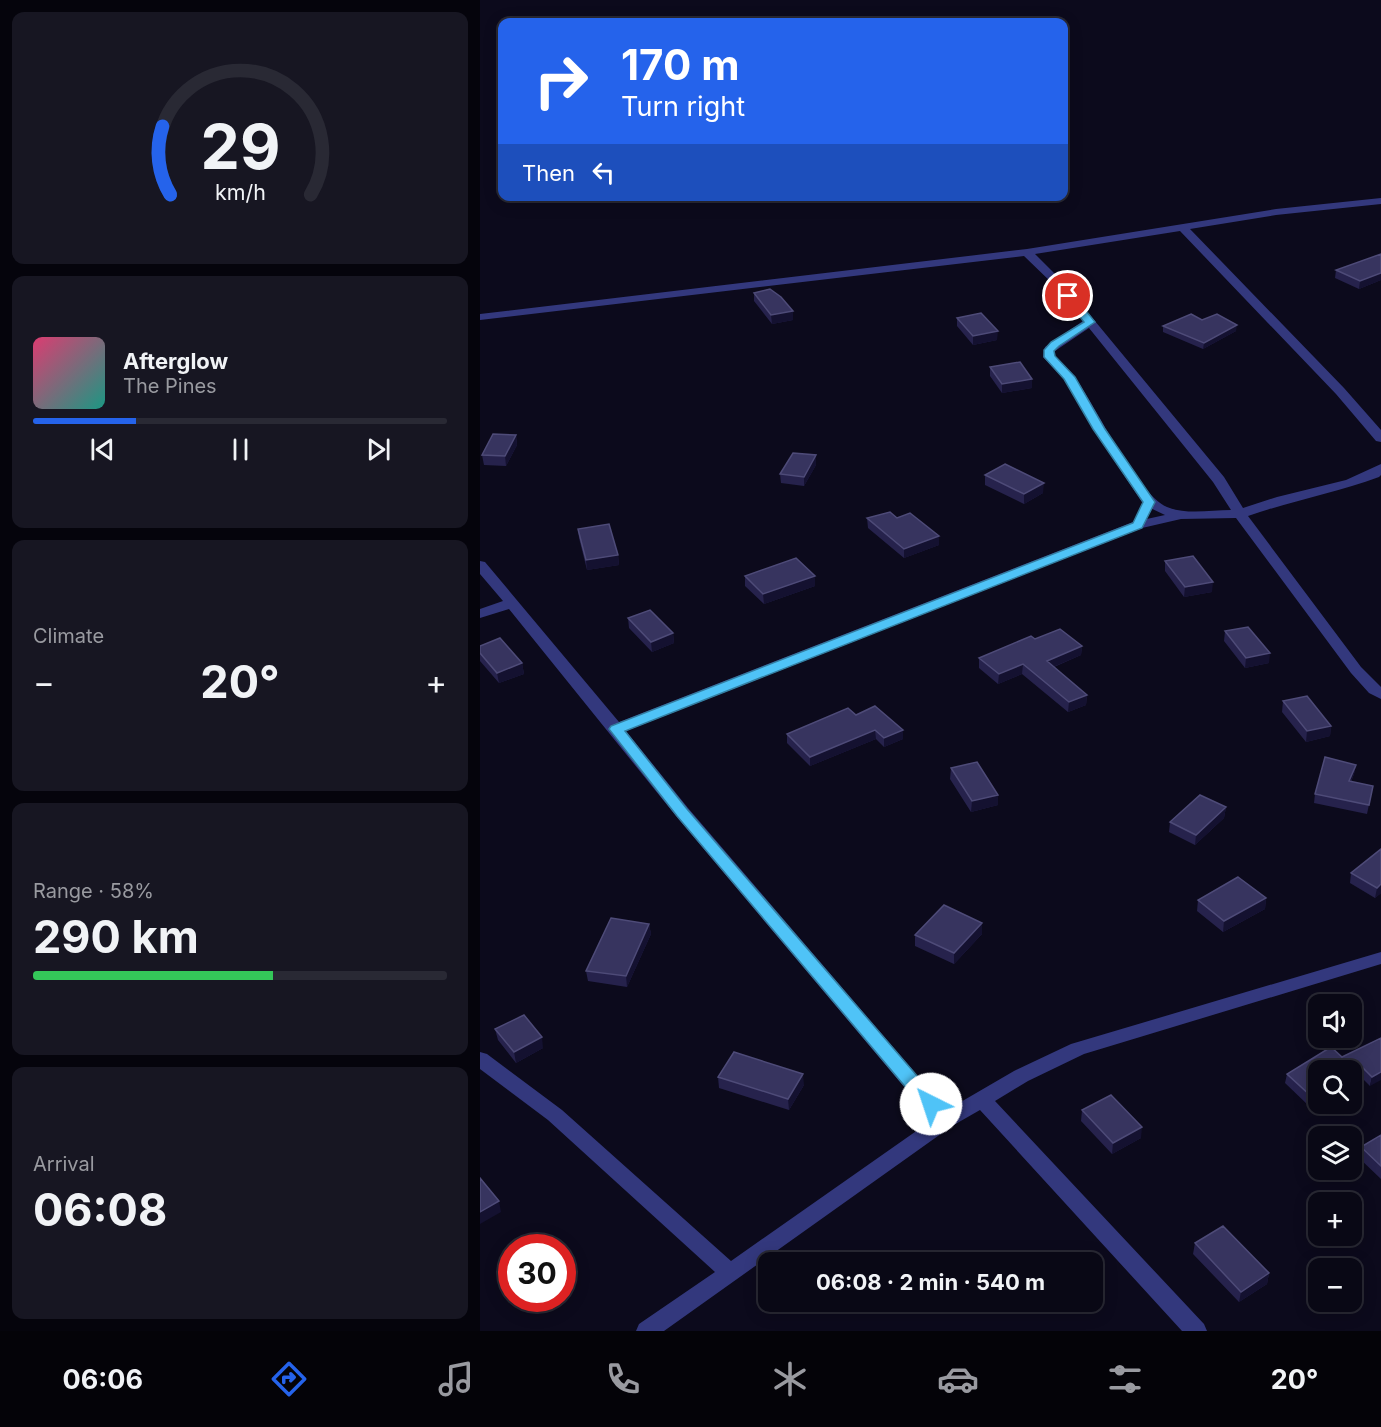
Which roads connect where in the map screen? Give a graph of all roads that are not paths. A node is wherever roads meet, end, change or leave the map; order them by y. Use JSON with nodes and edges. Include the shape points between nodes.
{"nodes":[{"id":1,"x":1381,"y":201,"type":"edge"},
{"id":2,"x":1182,"y":227,"type":"junction"},
{"id":3,"x":1027,"y":252,"type":"junction"},
{"id":4,"x":480,"y":317,"type":"edge"},
{"id":5,"x":1090,"y":322,"type":"junction"},
{"id":6,"x":1381,"y":438,"type":"edge"},
{"id":7,"x":1381,"y":468,"type":"edge"},
{"id":8,"x":1149,"y":502,"type":"junction"},
{"id":9,"x":1240,"y":514,"type":"junction"},
{"id":10,"x":1181,"y":515,"type":"junction"},
{"id":11,"x":1138,"y":525,"type":"junction"},
{"id":12,"x":480,"y":565,"type":"edge"},
{"id":13,"x":512,"y":603,"type":"junction"},
{"id":14,"x":480,"y":614,"type":"edge"},
{"id":15,"x":1381,"y":694,"type":"edge"},
{"id":16,"x":616,"y":729,"type":"junction"},
{"id":17,"x":1381,"y":958,"type":"edge"},
{"id":18,"x":480,"y":1059,"type":"edge"},
{"id":19,"x":982,"y":1100,"type":"junction"},
{"id":20,"x":945,"y":1121,"type":"junction"},
{"id":21,"x":729,"y":1272,"type":"junction"},
{"id":22,"x":647,"y":1331,"type":"edge"},
{"id":23,"x":1196,"y":1331,"type":"edge"}],
"edges":[{"from":1,"to":2,"type":"street"},
{"from":2,"to":3,"type":"street"},
{"from":2,"to":6,"type":"street"},
{"from":3,"to":4,"type":"street"},
{"from":3,"to":5,"type":"street"},
{"from":5,"to":8,"type":"street","via":[[1055,344],[1049,357],[1069,377]]},
{"from":5,"to":9,"type":"street","via":[[1219,480]]},
{"from":7,"to":9,"type":"street","via":[[1351,483]]},
{"from":8,"to":10,"type":"street"},
{"from":8,"to":11,"type":"street"},
{"from":9,"to":10,"type":"street"},
{"from":9,"to":15,"type":"street","via":[[1326,631]]},
{"from":10,"to":11,"type":"street"},
{"from":11,"to":16,"type":"street"},
{"from":12,"to":13,"type":"street"},
{"from":13,"to":14,"type":"street"},
{"from":13,"to":16,"type":"street"},
{"from":16,"to":20,"type":"street"},
{"from":17,"to":19,"type":"street","via":[[1078,1048]]},
{"from":18,"to":21,"type":"street","via":[[555,1115]]},
{"from":19,"to":20,"type":"street"},
{"from":19,"to":23,"type":"street"},
{"from":20,"to":21,"type":"street"},
{"from":21,"to":22,"type":"street"}]}
